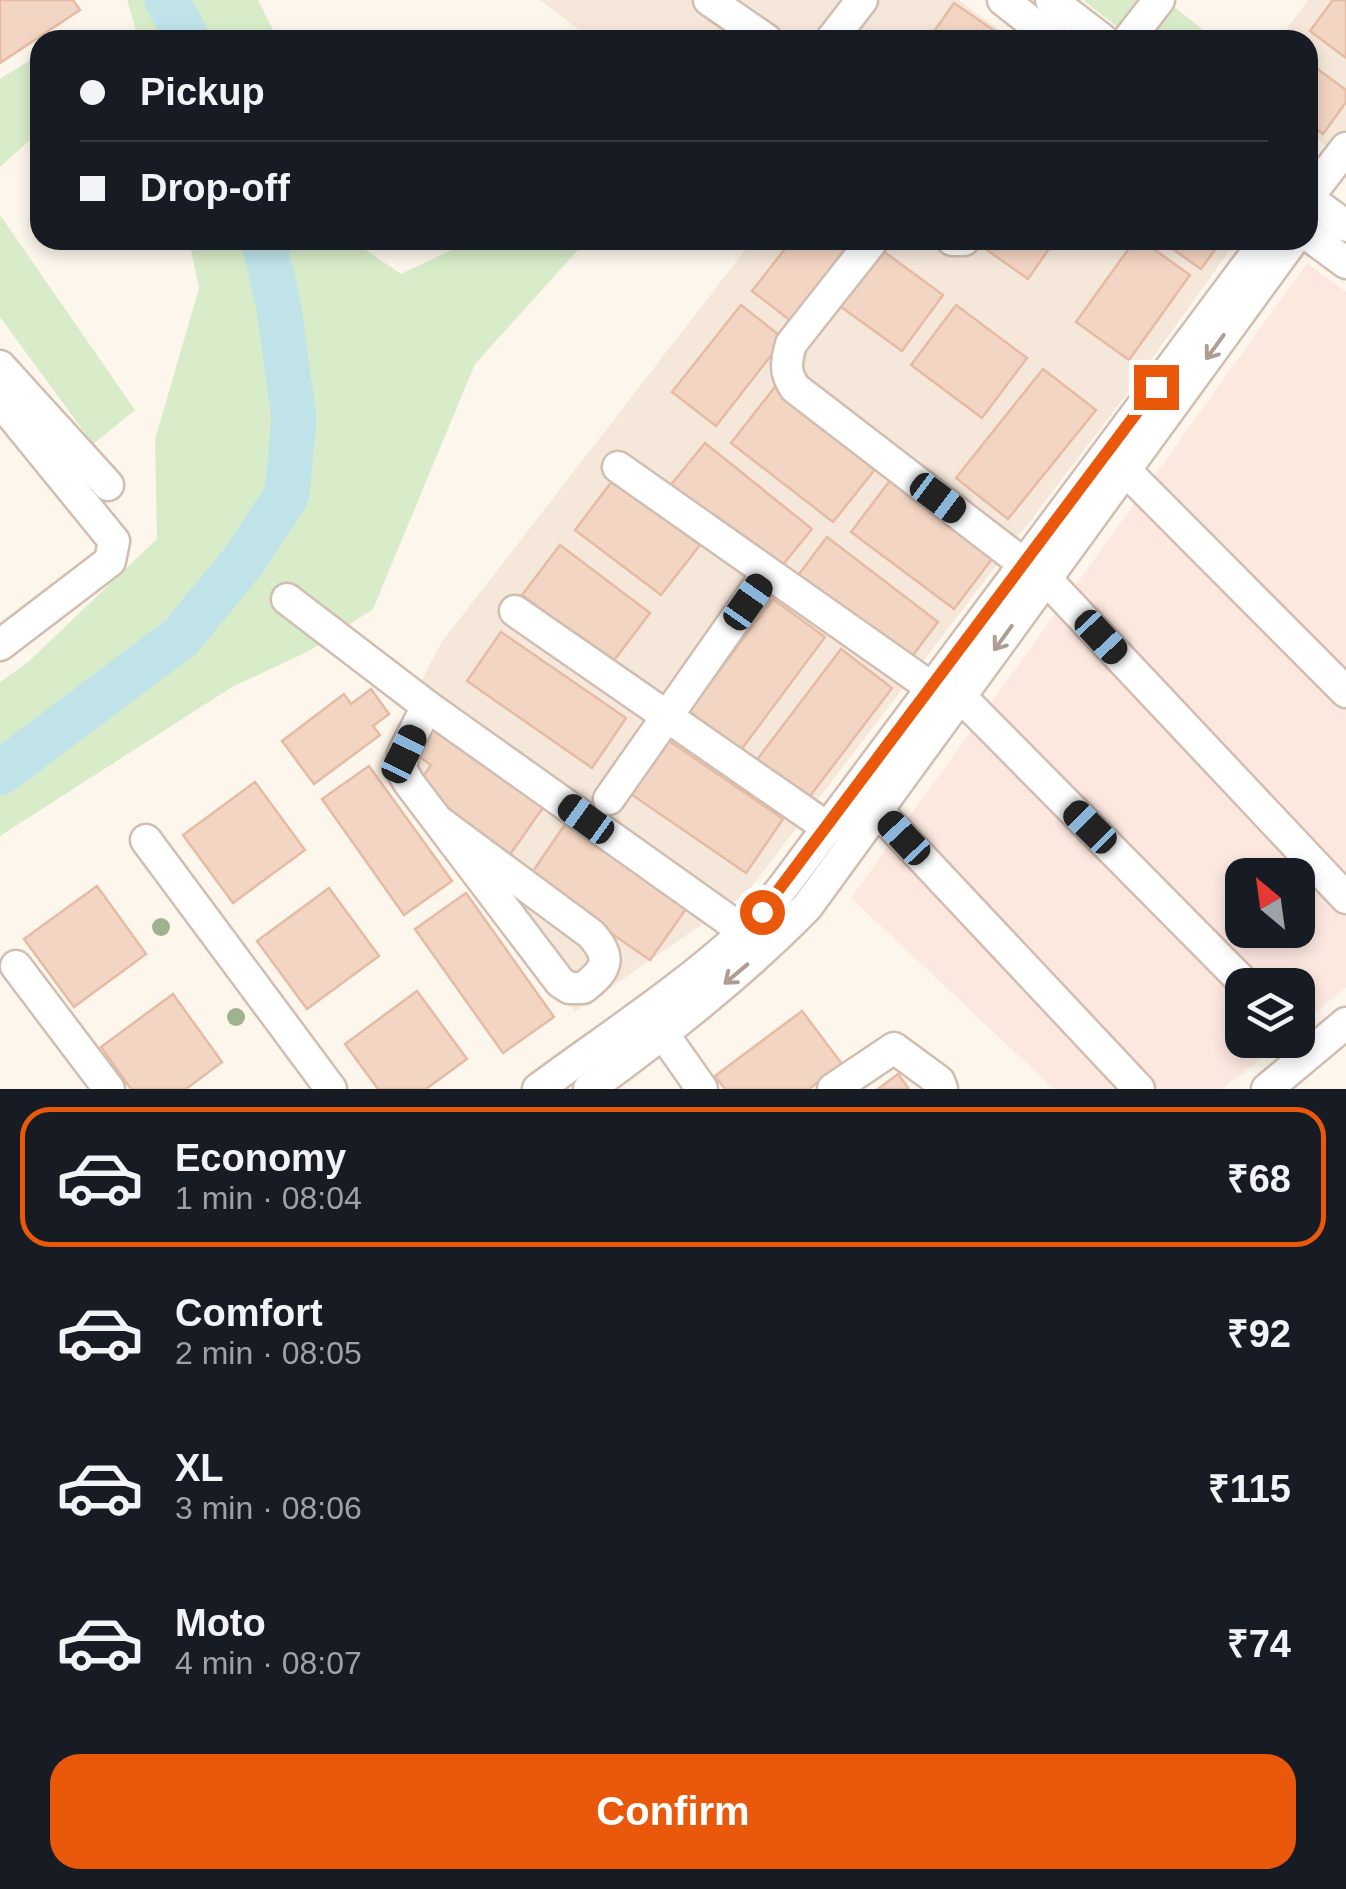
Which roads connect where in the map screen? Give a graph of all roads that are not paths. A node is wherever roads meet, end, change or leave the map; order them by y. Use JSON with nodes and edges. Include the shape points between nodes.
{"nodes":[{"id":1,"x":709,"y":0,"type":"edge"},
{"id":2,"x":1002,"y":0,"type":"edge"},
{"id":3,"x":1052,"y":0,"type":"edge"},
{"id":4,"x":1160,"y":0,"type":"edge"},
{"id":5,"x":857,"y":2,"type":"edge"},
{"id":6,"x":752,"y":30,"type":"edge"},
{"id":7,"x":838,"y":30,"type":"edge"},
{"id":8,"x":1041,"y":30,"type":"edge"},
{"id":9,"x":1090,"y":30,"type":"edge"},
{"id":10,"x":1136,"y":30,"type":"edge"},
{"id":11,"x":1346,"y":148,"type":"edge"},
{"id":12,"x":1318,"y":190,"type":"edge"},
{"id":13,"x":1318,"y":204,"type":"edge"},
{"id":14,"x":1346,"y":226,"type":"edge"},
{"id":15,"x":1318,"y":242,"type":"edge"},
{"id":16,"x":865,"y":250,"type":"edge"},
{"id":17,"x":1259,"y":250,"type":"edge"},
{"id":18,"x":1286,"y":250,"type":"edge"},
{"id":19,"x":1346,"y":263,"type":"edge"},
{"id":20,"x":0,"y":366,"type":"edge"},
{"id":21,"x":0,"y":401,"type":"edge"},
{"id":22,"x":618,"y":466,"type":"dead end"},
{"id":23,"x":1125,"y":470,"type":"junction"},
{"id":24,"x":108,"y":485,"type":"dead end"},
{"id":25,"x":1035,"y":571,"type":"junction"},
{"id":26,"x":768,"y":574,"type":"junction"},
{"id":27,"x":287,"y":600,"type":"dead end"},
{"id":28,"x":514,"y":611,"type":"dead end"},
{"id":29,"x":0,"y":645,"type":"edge"},
{"id":30,"x":946,"y":692,"type":"junction"},
{"id":31,"x":1346,"y":692,"type":"edge"},
{"id":32,"x":427,"y":706,"type":"junction"},
{"id":33,"x":668,"y":714,"type":"junction"},
{"id":34,"x":609,"y":799,"type":"dead end"},
{"id":35,"x":877,"y":810,"type":"junction"},
{"id":36,"x":437,"y":820,"type":"junction"},
{"id":37,"x":828,"y":828,"type":"junction"},
{"id":38,"x":146,"y":840,"type":"dead end"},
{"id":39,"x":1346,"y":898,"type":"edge"},
{"id":40,"x":763,"y":926,"type":"junction"},
{"id":41,"x":16,"y":966,"type":"dead end"},
{"id":42,"x":1229,"y":968,"type":"edge"},
{"id":43,"x":655,"y":1023,"type":"junction"},
{"id":44,"x":1346,"y":1024,"type":"edge"},
{"id":45,"x":1315,"y":1040,"type":"edge"},
{"id":46,"x":1293,"y":1058,"type":"edge"},
{"id":47,"x":109,"y":1089,"type":"edge"},
{"id":48,"x":331,"y":1089,"type":"edge"},
{"id":49,"x":538,"y":1089,"type":"edge"},
{"id":50,"x":589,"y":1089,"type":"edge"},
{"id":51,"x":702,"y":1089,"type":"edge"},
{"id":52,"x":833,"y":1089,"type":"edge"},
{"id":53,"x":942,"y":1089,"type":"edge"},
{"id":54,"x":1139,"y":1089,"type":"edge"},
{"id":55,"x":1267,"y":1089,"type":"edge"}],
"edges":[{"from":1,"to":6,"type":"street"},
{"from":2,"to":8,"type":"street"},
{"from":3,"to":9,"type":"street"},
{"from":4,"to":10,"type":"street"},
{"from":5,"to":7,"type":"street"},
{"from":11,"to":12,"type":"street"},
{"from":13,"to":14,"type":"street"},
{"from":15,"to":19,"type":"street"},
{"from":16,"to":25,"type":"street","via":[[792,344],[785,365],[790,380]]},
{"from":17,"to":25,"type":"street"},
{"from":18,"to":23,"type":"street","one_way":true},
{"from":20,"to":24,"type":"street"},
{"from":21,"to":29,"type":"street","via":[[114,550],[110,561]]},
{"from":22,"to":26,"type":"street"},
{"from":23,"to":25,"type":"street"},
{"from":23,"to":31,"type":"street"},
{"from":25,"to":30,"type":"street"},
{"from":25,"to":39,"type":"street"},
{"from":26,"to":30,"type":"street"},
{"from":26,"to":33,"type":"street"},
{"from":27,"to":32,"type":"street"},
{"from":28,"to":33,"type":"street"},
{"from":30,"to":35,"type":"street"},
{"from":30,"to":37,"type":"street"},
{"from":30,"to":42,"type":"street"},
{"from":32,"to":36,"type":"street","via":[[401,769]]},
{"from":32,"to":40,"type":"street"},
{"from":33,"to":34,"type":"street"},
{"from":33,"to":37,"type":"street"},
{"from":35,"to":40,"type":"street","via":[[806,906]]},
{"from":35,"to":54,"type":"street"},
{"from":36,"to":36,"type":"street","via":[[560,982],[583,988],[598,976],[606,959],[590,934]]},
{"from":37,"to":40,"type":"street"},
{"from":38,"to":48,"type":"street"},
{"from":40,"to":43,"type":"street"},
{"from":41,"to":47,"type":"street"},
{"from":43,"to":49,"type":"street","via":[[621,1027]]},
{"from":43,"to":50,"type":"street"},
{"from":43,"to":51,"type":"street"},
{"from":44,"to":45,"type":"street"},
{"from":46,"to":55,"type":"street"},
{"from":52,"to":53,"type":"street","via":[[894,1048]]}]}
